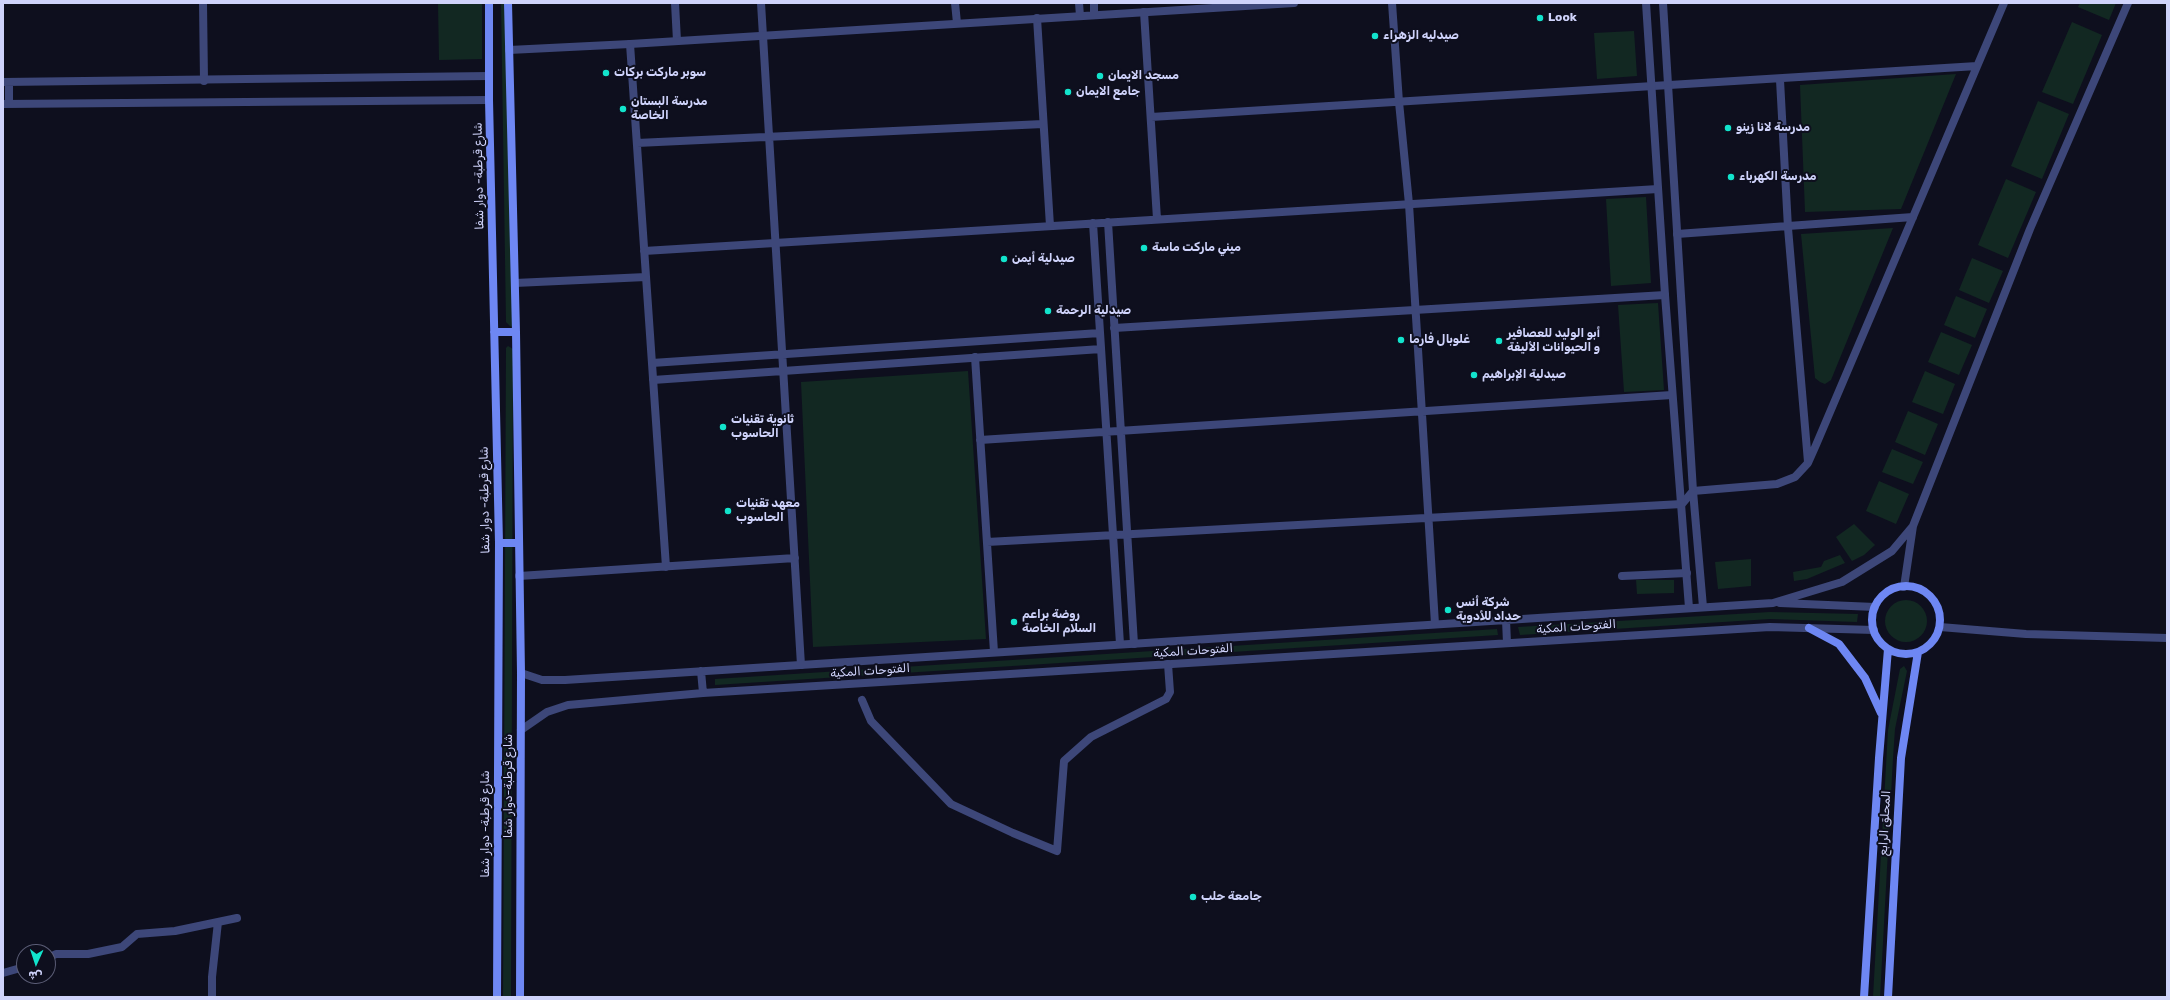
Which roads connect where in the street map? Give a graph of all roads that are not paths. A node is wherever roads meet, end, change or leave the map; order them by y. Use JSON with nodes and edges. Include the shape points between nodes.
{"nodes":[{"id":1,"x":203,"y":3,"type":"edge"},
{"id":2,"x":489,"y":3,"type":"edge"},
{"id":3,"x":508,"y":3,"type":"edge"},
{"id":4,"x":675,"y":3,"type":"edge"},
{"id":5,"x":761,"y":3,"type":"edge"},
{"id":6,"x":956,"y":3,"type":"edge"},
{"id":7,"x":1079,"y":3,"type":"edge"},
{"id":8,"x":1094,"y":3,"type":"edge"},
{"id":9,"x":1294,"y":3,"type":"edge"},
{"id":10,"x":1392,"y":3,"type":"edge"},
{"id":11,"x":1646,"y":3,"type":"edge"},
{"id":12,"x":1663,"y":3,"type":"edge"},
{"id":13,"x":2004,"y":3,"type":"edge"},
{"id":14,"x":2128,"y":3,"type":"edge"},
{"id":15,"x":1216,"y":5,"type":"edge"},
{"id":16,"x":1144,"y":12,"type":"junction"},
{"id":17,"x":1094,"y":15,"type":"junction"},
{"id":18,"x":1080,"y":16,"type":"junction"},
{"id":19,"x":1037,"y":18,"type":"junction"},
{"id":20,"x":957,"y":23,"type":"junction"},
{"id":21,"x":763,"y":36,"type":"junction"},
{"id":22,"x":677,"y":41,"type":"junction"},
{"id":23,"x":630,"y":44,"type":"junction"},
{"id":24,"x":509,"y":50,"type":"junction"},
{"id":25,"x":1978,"y":66,"type":"junction"},
{"id":26,"x":489,"y":76,"type":"junction"},
{"id":27,"x":1780,"y":80,"type":"junction"},
{"id":28,"x":204,"y":81,"type":"junction"},
{"id":29,"x":6,"y":82,"type":"edge"},
{"id":30,"x":1667,"y":84,"type":"junction"},
{"id":31,"x":1651,"y":86,"type":"junction"},
{"id":32,"x":489,"y":100,"type":"junction"},
{"id":33,"x":1399,"y":102,"type":"junction"},
{"id":34,"x":6,"y":104,"type":"edge"},
{"id":35,"x":1151,"y":117,"type":"junction"},
{"id":36,"x":1043,"y":124,"type":"junction"},
{"id":37,"x":770,"y":137,"type":"junction"},
{"id":38,"x":637,"y":143,"type":"junction"},
{"id":39,"x":1658,"y":190,"type":"junction"},
{"id":40,"x":1409,"y":204,"type":"junction"},
{"id":41,"x":1913,"y":217,"type":"junction"},
{"id":42,"x":1157,"y":219,"type":"junction"},
{"id":43,"x":1108,"y":222,"type":"junction"},
{"id":44,"x":1093,"y":223,"type":"junction"},
{"id":45,"x":1050,"y":226,"type":"junction"},
{"id":46,"x":1788,"y":228,"type":"junction"},
{"id":47,"x":1678,"y":234,"type":"junction"},
{"id":48,"x":776,"y":243,"type":"junction"},
{"id":49,"x":644,"y":251,"type":"junction"},
{"id":50,"x":646,"y":277,"type":"junction"},
{"id":51,"x":515,"y":283,"type":"junction"},
{"id":52,"x":1665,"y":295,"type":"junction"},
{"id":53,"x":1416,"y":309,"type":"junction"},
{"id":54,"x":1114,"y":328,"type":"junction"},
{"id":55,"x":494,"y":332,"type":"junction"},
{"id":56,"x":516,"y":332,"type":"junction"},
{"id":57,"x":1100,"y":333,"type":"junction"},
{"id":58,"x":1101,"y":349,"type":"junction"},
{"id":59,"x":783,"y":354,"type":"junction"},
{"id":60,"x":975,"y":357,"type":"junction"},
{"id":61,"x":652,"y":363,"type":"junction"},
{"id":62,"x":784,"y":371,"type":"junction"},
{"id":63,"x":653,"y":380,"type":"junction"},
{"id":64,"x":1672,"y":395,"type":"junction"},
{"id":65,"x":1422,"y":411,"type":"junction"},
{"id":66,"x":1121,"y":431,"type":"junction"},
{"id":67,"x":1107,"y":432,"type":"junction"},
{"id":68,"x":980,"y":440,"type":"junction"},
{"id":69,"x":1808,"y":463,"type":"junction"},
{"id":70,"x":1693,"y":491,"type":"junction"},
{"id":71,"x":1682,"y":504,"type":"junction"},
{"id":72,"x":1429,"y":518,"type":"junction"},
{"id":73,"x":1913,"y":526,"type":"junction"},
{"id":74,"x":1127,"y":534,"type":"junction"},
{"id":75,"x":1113,"y":535,"type":"junction"},
{"id":76,"x":987,"y":542,"type":"junction"},
{"id":77,"x":499,"y":543,"type":"junction"},
{"id":78,"x":518,"y":543,"type":"junction"},
{"id":79,"x":795,"y":558,"type":"junction"},
{"id":80,"x":666,"y":567,"type":"junction"},
{"id":81,"x":1687,"y":573,"type":"junction"},
{"id":82,"x":519,"y":576,"type":"junction"},
{"id":83,"x":1622,"y":576,"type":"dead end"},
{"id":84,"x":1904,"y":588,"type":"junction"},
{"id":85,"x":1773,"y":603,"type":"junction"},
{"id":86,"x":1703,"y":607,"type":"junction"},
{"id":87,"x":1875,"y":607,"type":"junction"},
{"id":88,"x":1689,"y":608,"type":"junction"},
{"id":89,"x":1506,"y":620,"type":"junction"},
{"id":90,"x":1435,"y":624,"type":"junction"},
{"id":91,"x":1940,"y":627,"type":"junction"},
{"id":92,"x":1809,"y":628,"type":"junction"},
{"id":93,"x":1874,"y":630,"type":"junction"},
{"id":94,"x":2167,"y":638,"type":"edge"},
{"id":95,"x":1507,"y":643,"type":"junction"},
{"id":96,"x":1120,"y":644,"type":"junction"},
{"id":97,"x":1134,"y":644,"type":"junction"},
{"id":98,"x":1888,"y":649,"type":"junction"},
{"id":99,"x":994,"y":652,"type":"junction"},
{"id":100,"x":1918,"y":652,"type":"junction"},
{"id":101,"x":1168,"y":664,"type":"junction"},
{"id":102,"x":801,"y":665,"type":"junction"},
{"id":103,"x":701,"y":671,"type":"junction"},
{"id":104,"x":521,"y":673,"type":"junction"},
{"id":105,"x":703,"y":693,"type":"junction"},
{"id":106,"x":862,"y":700,"type":"dead end"},
{"id":107,"x":1882,"y":714,"type":"junction"},
{"id":108,"x":521,"y":730,"type":"junction"},
{"id":109,"x":237,"y":918,"type":"dead end"},
{"id":110,"x":218,"y":922,"type":"junction"},
{"id":111,"x":56,"y":954,"type":"edge"},
{"id":112,"x":16,"y":970,"type":"edge"},
{"id":113,"x":3,"y":973,"type":"edge"},
{"id":114,"x":212,"y":997,"type":"edge"},
{"id":115,"x":497,"y":997,"type":"edge"},
{"id":116,"x":520,"y":997,"type":"edge"},
{"id":117,"x":1864,"y":997,"type":"edge"},
{"id":118,"x":1888,"y":997,"type":"edge"}],
"edges":[{"from":1,"to":28,"type":"street"},
{"from":2,"to":26,"type":"main road","name":"شارع قرطبة- دوار شفا"},
{"from":3,"to":24,"type":"main road","name":"شارع قرطبة-دوار شفا"},
{"from":4,"to":22,"type":"street"},
{"from":5,"to":21,"type":"street"},
{"from":6,"to":20,"type":"street"},
{"from":7,"to":18,"type":"street"},
{"from":8,"to":17,"type":"street"},
{"from":9,"to":15,"type":"street"},
{"from":10,"to":33,"type":"street"},
{"from":11,"to":31,"type":"street"},
{"from":12,"to":30,"type":"street"},
{"from":13,"to":25,"type":"street"},
{"from":14,"to":73,"type":"street","via":[[2030,229]]},
{"from":15,"to":16,"type":"street"},
{"from":16,"to":17,"type":"street"},
{"from":16,"to":35,"type":"street"},
{"from":17,"to":18,"type":"street"},
{"from":18,"to":19,"type":"street"},
{"from":19,"to":20,"type":"street"},
{"from":19,"to":36,"type":"street"},
{"from":20,"to":21,"type":"street"},
{"from":21,"to":22,"type":"street"},
{"from":21,"to":37,"type":"street"},
{"from":22,"to":23,"type":"street"},
{"from":23,"to":24,"type":"street"},
{"from":23,"to":38,"type":"street"},
{"from":24,"to":51,"type":"main road","name":"شارع قرطبة-دوار شفا"},
{"from":25,"to":27,"type":"street"},
{"from":25,"to":41,"type":"street"},
{"from":26,"to":28,"type":"street"},
{"from":26,"to":32,"type":"main road","name":"شارع قرطبة- دوار شفا"},
{"from":27,"to":30,"type":"street"},
{"from":27,"to":46,"type":"street"},
{"from":28,"to":29,"type":"street"},
{"from":29,"to":34,"type":"street"},
{"from":30,"to":31,"type":"street"},
{"from":30,"to":47,"type":"street"},
{"from":31,"to":33,"type":"street"},
{"from":31,"to":39,"type":"street"},
{"from":32,"to":34,"type":"street"},
{"from":32,"to":55,"type":"main road","name":"شارع قرطبة- دوار شفا"},
{"from":33,"to":35,"type":"street"},
{"from":33,"to":40,"type":"street"},
{"from":35,"to":42,"type":"street"},
{"from":36,"to":37,"type":"street"},
{"from":36,"to":45,"type":"street"},
{"from":37,"to":38,"type":"street"},
{"from":37,"to":48,"type":"street"},
{"from":38,"to":49,"type":"street"},
{"from":39,"to":40,"type":"street"},
{"from":39,"to":52,"type":"street"},
{"from":40,"to":42,"type":"street"},
{"from":40,"to":53,"type":"street"},
{"from":41,"to":46,"type":"street"},
{"from":41,"to":69,"type":"street"},
{"from":42,"to":43,"type":"street"},
{"from":43,"to":44,"type":"street"},
{"from":43,"to":54,"type":"street"},
{"from":44,"to":45,"type":"street"},
{"from":44,"to":57,"type":"street"},
{"from":45,"to":48,"type":"street"},
{"from":46,"to":47,"type":"street"},
{"from":46,"to":69,"type":"street"},
{"from":47,"to":70,"type":"street"},
{"from":48,"to":49,"type":"street"},
{"from":48,"to":59,"type":"street"},
{"from":49,"to":50,"type":"street"},
{"from":50,"to":51,"type":"street"},
{"from":50,"to":61,"type":"street"},
{"from":51,"to":56,"type":"main road","name":"شارع قرطبة-دوار شفا"},
{"from":52,"to":53,"type":"street"},
{"from":52,"to":64,"type":"street"},
{"from":53,"to":54,"type":"street"},
{"from":53,"to":65,"type":"street"},
{"from":54,"to":66,"type":"street"},
{"from":55,"to":56,"type":"main road"},
{"from":55,"to":77,"type":"main road","name":"شارع قرطبة- دوار شفا"},
{"from":56,"to":78,"type":"main road","name":"شارع قرطبة-دوار شفا"},
{"from":57,"to":58,"type":"street"},
{"from":57,"to":59,"type":"street"},
{"from":58,"to":60,"type":"street"},
{"from":58,"to":67,"type":"street"},
{"from":59,"to":61,"type":"street"},
{"from":59,"to":62,"type":"street"},
{"from":60,"to":62,"type":"street"},
{"from":60,"to":68,"type":"street"},
{"from":61,"to":63,"type":"street"},
{"from":62,"to":63,"type":"street"},
{"from":62,"to":79,"type":"street"},
{"from":63,"to":80,"type":"street"},
{"from":64,"to":65,"type":"street"},
{"from":64,"to":71,"type":"street"},
{"from":65,"to":66,"type":"street"},
{"from":65,"to":72,"type":"street"},
{"from":66,"to":67,"type":"street"},
{"from":66,"to":74,"type":"street"},
{"from":67,"to":68,"type":"street"},
{"from":67,"to":75,"type":"street"},
{"from":68,"to":76,"type":"street"},
{"from":69,"to":70,"type":"street","via":[[1795,477],[1777,484]]},
{"from":70,"to":71,"type":"street"},
{"from":70,"to":86,"type":"street"},
{"from":71,"to":72,"type":"street"},
{"from":71,"to":81,"type":"street"},
{"from":72,"to":74,"type":"street"},
{"from":72,"to":90,"type":"street"},
{"from":73,"to":84,"type":"street"},
{"from":73,"to":85,"type":"street","via":[[1892,551],[1842,582]]},
{"from":74,"to":75,"type":"street"},
{"from":74,"to":97,"type":"street"},
{"from":75,"to":76,"type":"street"},
{"from":75,"to":96,"type":"street"},
{"from":76,"to":99,"type":"street"},
{"from":77,"to":78,"type":"main road"},
{"from":77,"to":115,"type":"main road","name":"شارع قرطبة- دوار شفا"},
{"from":78,"to":82,"type":"main road","name":"شارع قرطبة-دوار شفا"},
{"from":79,"to":80,"type":"street"},
{"from":79,"to":102,"type":"street"},
{"from":80,"to":82,"type":"street"},
{"from":81,"to":83,"type":"street"},
{"from":81,"to":88,"type":"street"},
{"from":82,"to":104,"type":"main road","name":"شارع قرطبة-دوار شفا"},
{"from":84,"to":87,"type":"main road","via":[[1887,593],[1879,599]]},
{"from":84,"to":91,"type":"main road","via":[[1913,587],[1924,591],[1935,602],[1940,613]]},
{"from":85,"to":86,"type":"street"},
{"from":85,"to":87,"type":"street"},
{"from":86,"to":88,"type":"street"},
{"from":87,"to":93,"type":"main road","via":[[1872,619]]},
{"from":88,"to":89,"type":"street"},
{"from":89,"to":90,"type":"street"},
{"from":89,"to":95,"type":"street"},
{"from":90,"to":97,"type":"street"},
{"from":91,"to":94,"type":"street","via":[[2026,634]]},
{"from":91,"to":100,"type":"main road","via":[[1933,642]]},
{"from":92,"to":93,"type":"street","name":"الفتوحات المكية"},
{"from":92,"to":95,"type":"street","name":"الفتوحات المكية","via":[[1770,627]]},
{"from":92,"to":107,"type":"main road","via":[[1839,644],[1864,678]]},
{"from":93,"to":98,"type":"main road","via":[[1879,641]]},
{"from":95,"to":101,"type":"street","name":"الفتوحات المكية"},
{"from":96,"to":97,"type":"street"},
{"from":96,"to":99,"type":"street"},
{"from":98,"to":100,"type":"main road","via":[[1907,654]]},
{"from":98,"to":107,"type":"main road"},
{"from":99,"to":102,"type":"street"},
{"from":100,"to":118,"type":"main road","name":"المحلق الرابع","via":[[1901,758]]},
{"from":101,"to":105,"type":"street","name":"الفتوحات المكية"},
{"from":101,"to":106,"type":"street","via":[[1170,692],[1166,699],[1091,737],[1064,761],[1057,851],[950,804],[871,721]]},
{"from":102,"to":103,"type":"street"},
{"from":103,"to":104,"type":"street","via":[[557,681],[542,680]]},
{"from":103,"to":105,"type":"street"},
{"from":104,"to":108,"type":"main road","name":"شارع قرطبة-دوار شفا"},
{"from":105,"to":108,"type":"street","name":"الفتوحات المكية","via":[[568,705],[547,712]]},
{"from":107,"to":117,"type":"main road"},
{"from":108,"to":116,"type":"main road","name":"شارع قرطبة-دوار شفا"},
{"from":109,"to":110,"type":"street"},
{"from":110,"to":111,"type":"street","via":[[175,931],[137,934],[122,947],[95,953]]},
{"from":110,"to":114,"type":"street"},
{"from":112,"to":113,"type":"street"}]}
